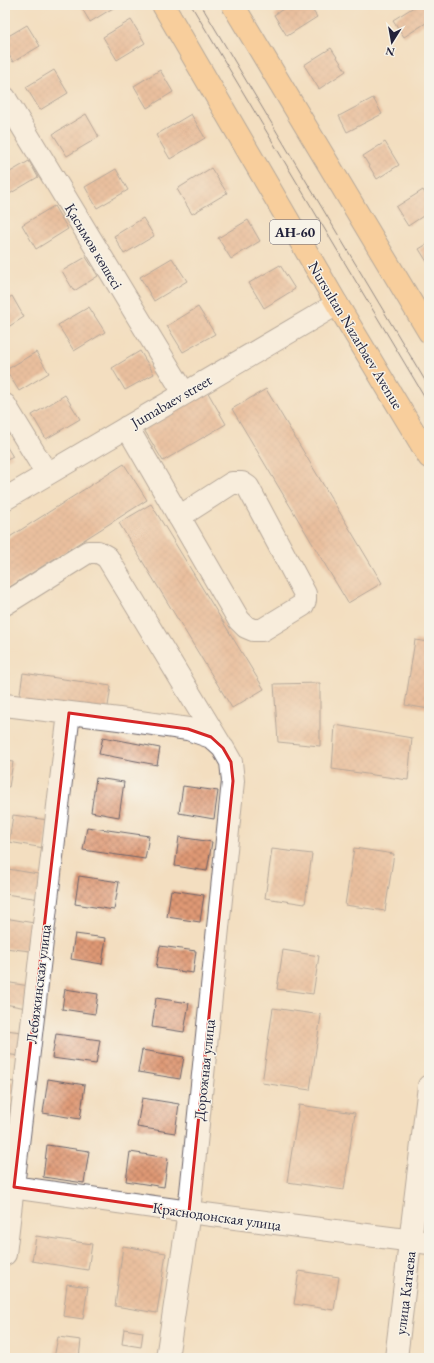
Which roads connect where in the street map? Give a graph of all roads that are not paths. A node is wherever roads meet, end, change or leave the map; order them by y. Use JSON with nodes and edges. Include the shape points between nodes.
{"nodes":[{"id":1,"x":163,"y":5,"type":"edge"},
{"id":2,"x":233,"y":5,"type":"edge"},
{"id":3,"x":5,"y":98,"type":"edge"},
{"id":4,"x":337,"y":304,"type":"junction"},
{"id":5,"x":429,"y":332,"type":"edge"},
{"id":6,"x":184,"y":393,"type":"junction"},
{"id":7,"x":5,"y":405,"type":"edge"},
{"id":8,"x":127,"y":426,"type":"junction"},
{"id":9,"x":429,"y":457,"type":"edge"},
{"id":10,"x":47,"y":474,"type":"junction"},
{"id":11,"x":5,"y":498,"type":"edge"},
{"id":12,"x":180,"y":517,"type":"junction"},
{"id":13,"x":5,"y":604,"type":"edge"},
{"id":14,"x":5,"y":705,"type":"edge"},
{"id":15,"x":70,"y":713,"type":"junction"},
{"id":16,"x":222,"y":748,"type":"junction"},
{"id":17,"x":429,"y":1086,"type":"edge"},
{"id":18,"x":9,"y":1186,"type":"edge"},
{"id":19,"x":189,"y":1212,"type":"junction"},
{"id":20,"x":420,"y":1242,"type":"edge"},
{"id":21,"x":5,"y":1254,"type":"edge"},
{"id":22,"x":167,"y":1358,"type":"edge"},
{"id":23,"x":396,"y":1358,"type":"edge"}],
"edges":[{"from":1,"to":4,"type":"main road","name":"Nursultan Nazarbaev Avenue","number":"АН-60"},
{"from":2,"to":5,"type":"main road"},
{"from":3,"to":6,"type":"street","name":"Қасымов көшесі"},
{"from":4,"to":6,"type":"street","name":"Jumabaev street"},
{"from":4,"to":9,"type":"main road","name":"Nursultan Nazarbaev Avenue","number":"АН-60"},
{"from":6,"to":8,"type":"street","name":"Jumabaev street"},
{"from":7,"to":10,"type":"street"},
{"from":8,"to":10,"type":"street","name":"Jumabaev street"},
{"from":8,"to":12,"type":"street"},
{"from":10,"to":11,"type":"street","name":"Jumabaev street"},
{"from":12,"to":12,"type":"street","via":[[239,620],[246,627],[262,630],[303,605],[305,594],[248,487],[242,483],[232,483]]},
{"from":13,"to":16,"type":"street","name":"Дорожная улица","via":[[88,552],[98,552],[107,557]]},
{"from":14,"to":15,"type":"street"},
{"from":15,"to":16,"type":"street","via":[[188,729],[211,738]]},
{"from":15,"to":18,"type":"street","name":"Лебяжинская улица"},
{"from":16,"to":19,"type":"street","name":"Дорожная улица","via":[[231,762],[233,781]]},
{"from":17,"to":20,"type":"street","name":"улица Катаева"},
{"from":18,"to":19,"type":"street","name":"Краснодонская улица"},
{"from":18,"to":21,"type":"street","name":"Лебяжинская улица"},
{"from":19,"to":20,"type":"street","name":"Краснодонская улица"},
{"from":19,"to":22,"type":"street","name":"Дорожная улица"},
{"from":20,"to":23,"type":"street","name":"улица Катаева"}]}
